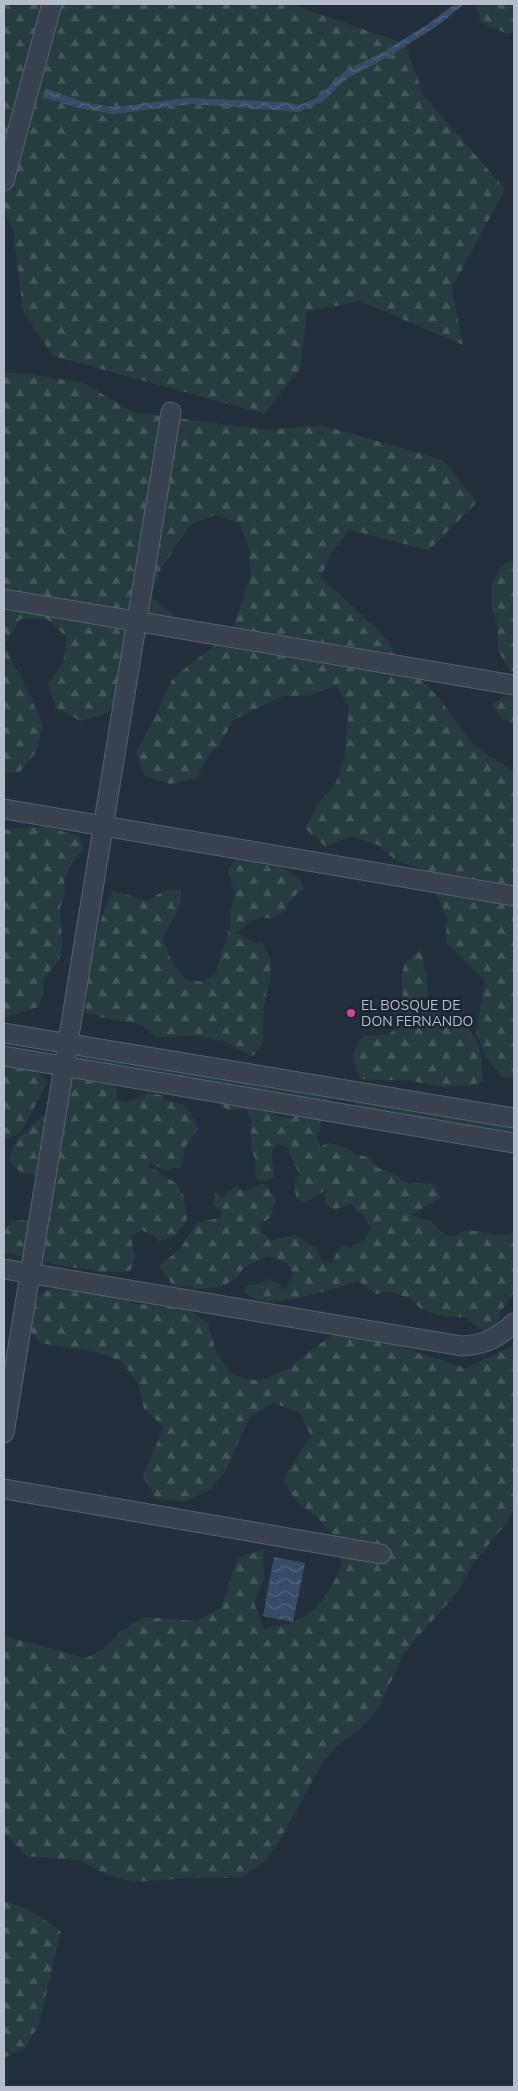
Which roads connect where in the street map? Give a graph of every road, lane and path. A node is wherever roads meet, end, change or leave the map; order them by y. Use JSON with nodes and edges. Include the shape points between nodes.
{"nodes":[{"id":1,"x":52,"y":4,"type":"edge"},
{"id":2,"x":4,"y":181,"type":"edge"},
{"id":3,"x":172,"y":412,"type":"dead end"},
{"id":4,"x":4,"y":599,"type":"edge"},
{"id":5,"x":137,"y":621,"type":"junction"},
{"id":6,"x":514,"y":685,"type":"edge"},
{"id":7,"x":4,"y":810,"type":"edge"},
{"id":8,"x":103,"y":826,"type":"junction"},
{"id":9,"x":514,"y":896,"type":"edge"},
{"id":10,"x":4,"y":1033,"type":"edge"},
{"id":11,"x":68,"y":1044,"type":"junction"},
{"id":12,"x":4,"y":1056,"type":"edge"},
{"id":13,"x":64,"y":1066,"type":"junction"},
{"id":14,"x":514,"y":1118,"type":"edge"},
{"id":15,"x":514,"y":1143,"type":"edge"},
{"id":16,"x":4,"y":1269,"type":"edge"},
{"id":17,"x":30,"y":1273,"type":"junction"},
{"id":18,"x":514,"y":1323,"type":"edge"},
{"id":19,"x":4,"y":1433,"type":"edge"},
{"id":20,"x":4,"y":1489,"type":"edge"},
{"id":21,"x":381,"y":1554,"type":"dead end"}],
"edges":[{"from":1,"to":2,"type":"street"},
{"from":3,"to":5,"type":"street"},
{"from":4,"to":5,"type":"street"},
{"from":5,"to":6,"type":"street"},
{"from":5,"to":8,"type":"street"},
{"from":7,"to":8,"type":"street"},
{"from":8,"to":9,"type":"street"},
{"from":8,"to":11,"type":"street"},
{"from":10,"to":11,"type":"street"},
{"from":11,"to":13,"type":"street"},
{"from":11,"to":14,"type":"street"},
{"from":12,"to":13,"type":"street"},
{"from":13,"to":15,"type":"street"},
{"from":13,"to":17,"type":"street"},
{"from":16,"to":17,"type":"street"},
{"from":17,"to":18,"type":"street","via":[[462,1346],[492,1340]]},
{"from":17,"to":19,"type":"street"},
{"from":20,"to":21,"type":"street"}]}
